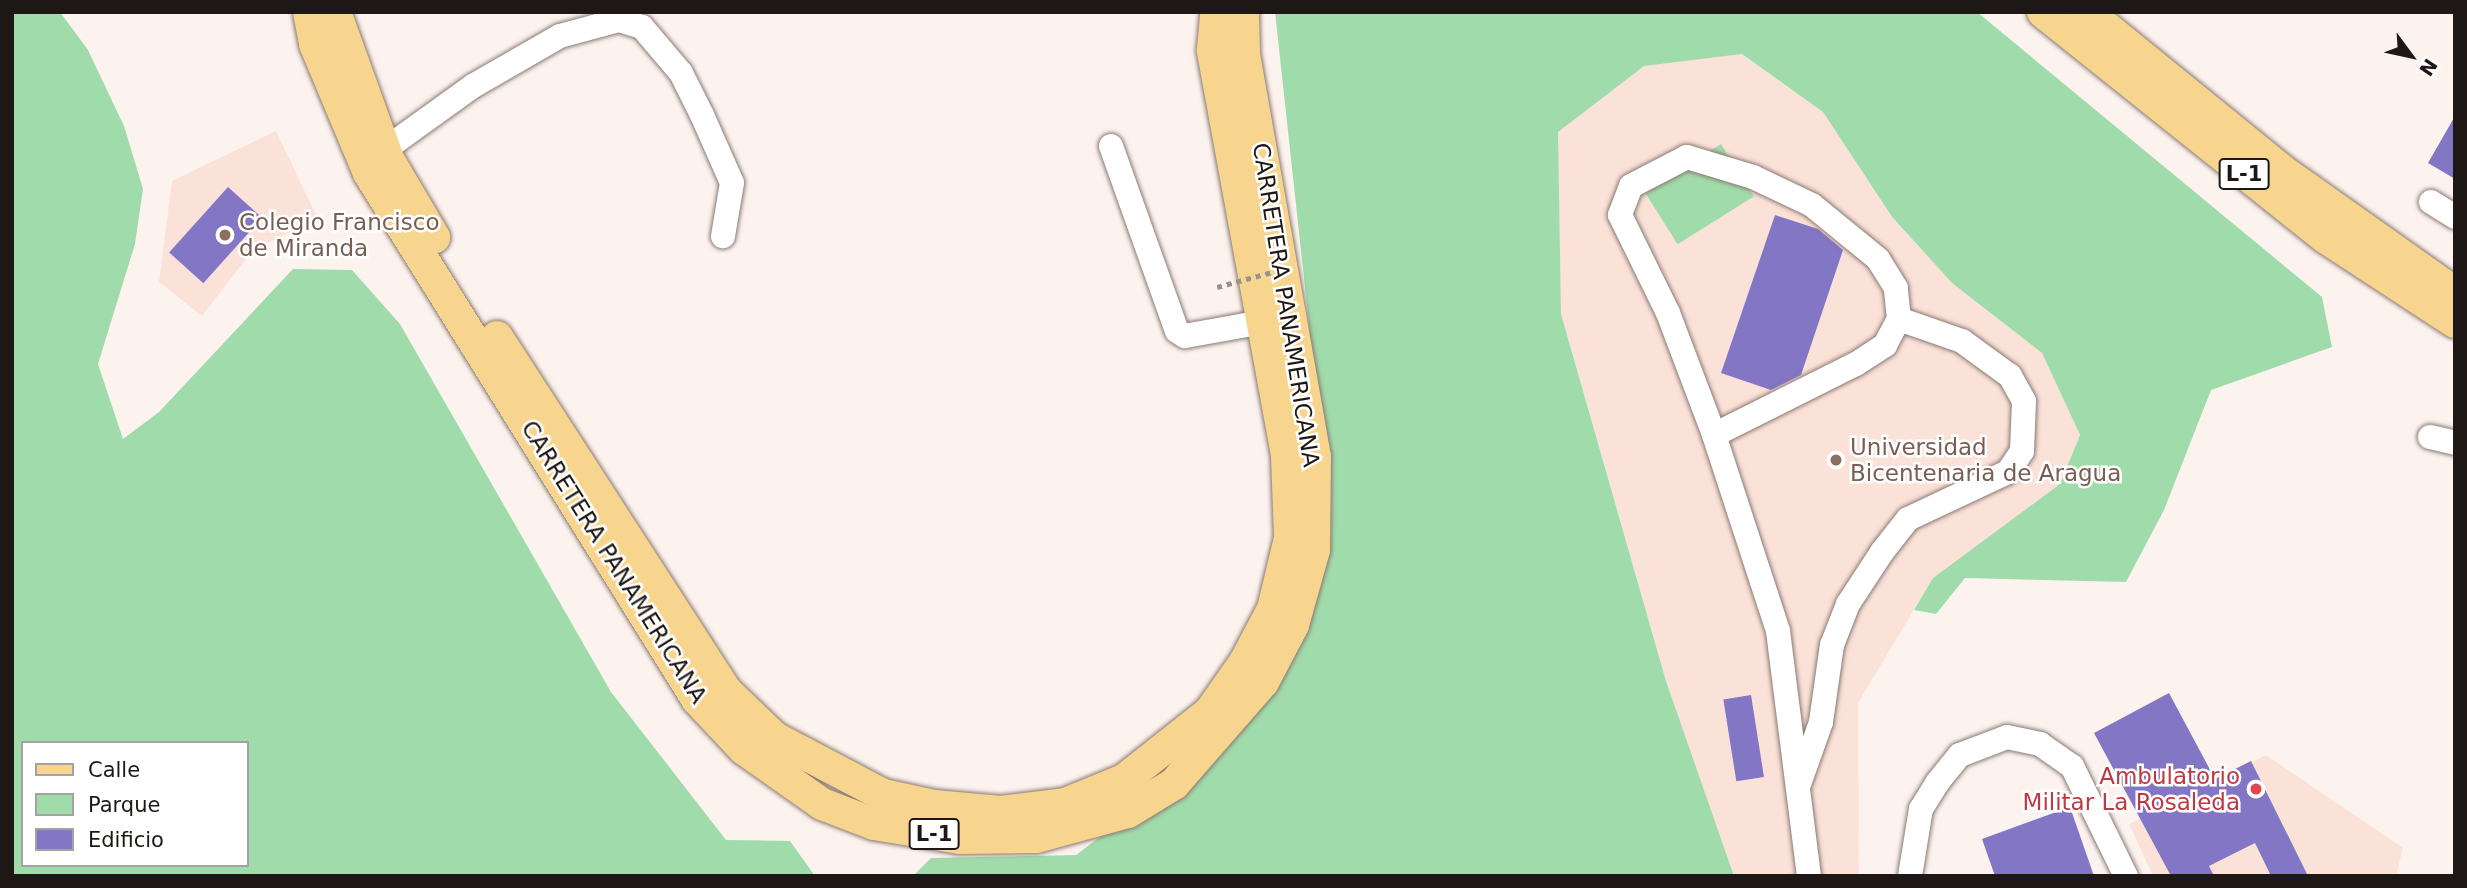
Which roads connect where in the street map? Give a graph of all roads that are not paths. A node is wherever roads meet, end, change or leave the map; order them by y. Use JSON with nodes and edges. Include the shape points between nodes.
{"nodes":[{"id":1,"x":309,"y":12,"type":"edge"},
{"id":2,"x":335,"y":12,"type":"edge"},
{"id":3,"x":1216,"y":12,"type":"edge"},
{"id":4,"x":1243,"y":12,"type":"edge"},
{"id":5,"x":2043,"y":12,"type":"edge"},
{"id":6,"x":2087,"y":12,"type":"edge"},
{"id":7,"x":1111,"y":146,"type":"dead end"},
{"id":8,"x":384,"y":150,"type":"junction"},
{"id":9,"x":2431,"y":202,"type":"dead end"},
{"id":10,"x":2455,"y":217,"type":"edge"},
{"id":11,"x":723,"y":236,"type":"dead end"},
{"id":12,"x":2455,"y":293,"type":"edge"},
{"id":13,"x":1899,"y":319,"type":"junction"},
{"id":14,"x":2455,"y":322,"type":"edge"},
{"id":15,"x":1263,"y":323,"type":"junction"},
{"id":16,"x":1714,"y":435,"type":"junction"},
{"id":17,"x":2430,"y":437,"type":"dead end"},
{"id":18,"x":2455,"y":443,"type":"edge"},
{"id":19,"x":1796,"y":793,"type":"junction"},
{"id":20,"x":1809,"y":876,"type":"edge"},
{"id":21,"x":1910,"y":876,"type":"edge"},
{"id":22,"x":2126,"y":876,"type":"edge"}],
"edges":[{"from":1,"to":4,"type":"main road","name":"CARRETERA PANAMERICANA","number":"L-1","via":[[369,173],[697,699],[744,748],[822,804],[874,824],[960,838],[1036,837],[1128,812],[1174,783],[1263,682],[1293,625],[1314,550],[1315,457],[1244,54]]},
{"from":2,"to":8,"type":"main road","name":"CARRETERA PANAMERICANA","number":"L-1"},
{"from":3,"to":15,"type":"main road","name":"CARRETERA PANAMERICANA","number":"L-1","via":[[1213,50]]},
{"from":5,"to":14,"type":"main road","number":"L-1","via":[[2325,237]]},
{"from":6,"to":12,"type":"main road","number":"L-1","via":[[2284,172]]},
{"from":7,"to":15,"type":"street","via":[[1177,331],[1185,336]]},
{"from":8,"to":11,"type":"street","via":[[473,86],[560,36],[619,20],[642,27],[681,73],[702,115],[732,183]]},
{"from":8,"to":15,"type":"main road","name":"CARRETERA PANAMERICANA","number":"L-1","via":[[453,269],[727,692],[775,738],[844,777],[934,806],[1001,813],[1065,804],[1124,780],[1210,712],[1245,663],[1273,609],[1290,538],[1287,455]]},
{"from":9,"to":10,"type":"street"},
{"from":13,"to":16,"type":"street","via":[[1885,345],[1856,364]]},
{"from":13,"to":16,"type":"street","via":[[1896,288],[1878,259],[1812,205],[1781,188],[1686,157],[1631,186],[1620,215],[1668,313]]},
{"from":13,"to":19,"type":"street","via":[[1962,341],[2010,376],[2024,401],[2022,451],[2008,472],[1908,519],[1882,552],[1848,604],[1832,645],[1821,722]]},
{"from":16,"to":19,"type":"street","via":[[1777,631]]},
{"from":17,"to":18,"type":"street"},
{"from":19,"to":20,"type":"street"},
{"from":21,"to":22,"type":"street","via":[[1922,809],[1937,783],[1960,755],[2007,737],[2040,744],[2072,766]]}]}
